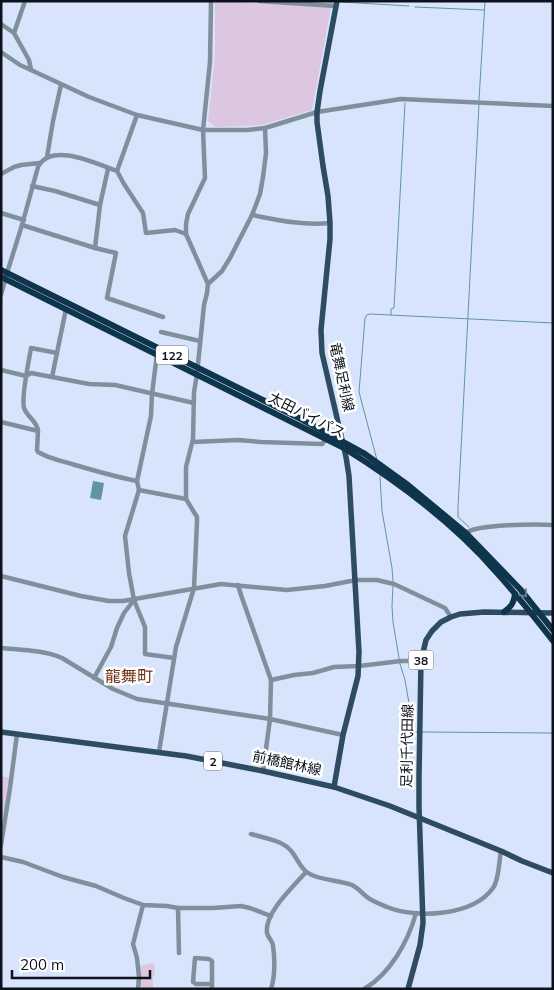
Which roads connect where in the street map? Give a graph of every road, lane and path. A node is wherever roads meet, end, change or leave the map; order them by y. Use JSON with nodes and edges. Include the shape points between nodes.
{"nodes":[{"id":1,"x":25,"y":1,"type":"edge"},
{"id":2,"x":211,"y":1,"type":"edge"},
{"id":3,"x":260,"y":1,"type":"edge"},
{"id":4,"x":336,"y":3,"type":"edge"},
{"id":5,"x":1,"y":24,"type":"edge"},
{"id":6,"x":14,"y":33,"type":"junction"},
{"id":7,"x":1,"y":52,"type":"edge"},
{"id":8,"x":31,"y":70,"type":"junction"},
{"id":9,"x":61,"y":85,"type":"junction"},
{"id":10,"x":553,"y":106,"type":"edge"},
{"id":11,"x":317,"y":112,"type":"junction"},
{"id":12,"x":137,"y":115,"type":"junction"},
{"id":13,"x":265,"y":128,"type":"junction"},
{"id":14,"x":203,"y":130,"type":"junction"},
{"id":15,"x":47,"y":157,"type":"junction"},
{"id":16,"x":40,"y":163,"type":"junction"},
{"id":17,"x":108,"y":168,"type":"junction"},
{"id":18,"x":117,"y":172,"type":"junction"},
{"id":19,"x":1,"y":174,"type":"edge"},
{"id":20,"x":32,"y":186,"type":"junction"},
{"id":21,"x":100,"y":205,"type":"junction"},
{"id":22,"x":1,"y":213,"type":"edge"},
{"id":23,"x":252,"y":215,"type":"junction"},
{"id":24,"x":23,"y":223,"type":"junction"},
{"id":25,"x":330,"y":223,"type":"junction"},
{"id":26,"x":186,"y":234,"type":"junction"},
{"id":27,"x":95,"y":248,"type":"junction"},
{"id":28,"x":4,"y":275,"type":"edge"},
{"id":29,"x":208,"y":284,"type":"junction"},
{"id":30,"x":1,"y":295,"type":"edge"},
{"id":31,"x":66,"y":309,"type":"junction"},
{"id":32,"x":164,"y":317,"type":"dead end"},
{"id":33,"x":161,"y":332,"type":"dead end"},
{"id":34,"x":200,"y":341,"type":"junction"},
{"id":35,"x":57,"y":353,"type":"junction"},
{"id":36,"x":156,"y":354,"type":"junction"},
{"id":37,"x":1,"y":370,"type":"edge"},
{"id":38,"x":198,"y":370,"type":"junction"},
{"id":39,"x":26,"y":376,"type":"junction"},
{"id":40,"x":52,"y":377,"type":"junction"},
{"id":41,"x":152,"y":394,"type":"junction"},
{"id":42,"x":194,"y":403,"type":"junction"},
{"id":43,"x":1,"y":422,"type":"edge"},
{"id":44,"x":38,"y":431,"type":"junction"},
{"id":45,"x":326,"y":439,"type":"junction"},
{"id":46,"x":193,"y":442,"type":"junction"},
{"id":47,"x":343,"y":444,"type":"junction"},
{"id":48,"x":137,"y":481,"type":"junction"},
{"id":49,"x":140,"y":490,"type":"junction"},
{"id":50,"x":186,"y":499,"type":"junction"},
{"id":51,"x":553,"y":525,"type":"edge"},
{"id":52,"x":466,"y":533,"type":"junction"},
{"id":53,"x":1,"y":576,"type":"edge"},
{"id":54,"x":356,"y":580,"type":"junction"},
{"id":55,"x":238,"y":585,"type":"junction"},
{"id":56,"x":194,"y":588,"type":"junction"},
{"id":57,"x":515,"y":594,"type":"junction"},
{"id":58,"x":134,"y":600,"type":"junction"},
{"id":59,"x":504,"y":612,"type":"junction"},
{"id":60,"x":530,"y":612,"type":"junction"},
{"id":61,"x":539,"y":612,"type":"junction"},
{"id":62,"x":553,"y":613,"type":"edge"},
{"id":63,"x":451,"y":617,"type":"junction"},
{"id":64,"x":553,"y":621,"type":"edge"},
{"id":65,"x":552,"y":630,"type":"edge"},
{"id":66,"x":553,"y":641,"type":"edge"},
{"id":67,"x":1,"y":648,"type":"edge"},
{"id":68,"x":174,"y":658,"type":"junction"},
{"id":69,"x":421,"y":661,"type":"junction"},
{"id":70,"x":359,"y":666,"type":"junction"},
{"id":71,"x":94,"y":678,"type":"junction"},
{"id":72,"x":271,"y":680,"type":"junction"},
{"id":73,"x":168,"y":703,"type":"junction"},
{"id":74,"x":270,"y":719,"type":"junction"},
{"id":75,"x":1,"y":732,"type":"edge"},
{"id":76,"x":17,"y":734,"type":"junction"},
{"id":77,"x":344,"y":735,"type":"junction"},
{"id":78,"x":159,"y":752,"type":"junction"},
{"id":79,"x":263,"y":771,"type":"junction"},
{"id":80,"x":334,"y":787,"type":"junction"},
{"id":81,"x":419,"y":818,"type":"junction"},
{"id":82,"x":251,"y":834,"type":"dead end"},
{"id":83,"x":1,"y":845,"type":"edge"},
{"id":84,"x":501,"y":851,"type":"junction"},
{"id":85,"x":1,"y":857,"type":"edge"},
{"id":86,"x":306,"y":872,"type":"junction"},
{"id":87,"x":553,"y":874,"type":"edge"},
{"id":88,"x":143,"y":905,"type":"junction"},
{"id":89,"x":178,"y":908,"type":"junction"},
{"id":90,"x":416,"y":914,"type":"junction"},
{"id":91,"x":423,"y":914,"type":"junction"},
{"id":92,"x":271,"y":916,"type":"junction"},
{"id":93,"x":179,"y":953,"type":"dead end"},
{"id":94,"x":212,"y":986,"type":"edge"},
{"id":95,"x":138,"y":989,"type":"edge"},
{"id":96,"x":271,"y":989,"type":"edge"},
{"id":97,"x":364,"y":989,"type":"edge"},
{"id":98,"x":408,"y":989,"type":"edge"}],
"edges":[{"from":1,"to":6,"type":"street"},
{"from":2,"to":14,"type":"street","via":[[210,62]]},
{"from":3,"to":4,"type":"street"},
{"from":4,"to":11,"type":"main road","name":"竜舞足利線"},
{"from":5,"to":6,"type":"street"},
{"from":6,"to":8,"type":"street"},
{"from":7,"to":8,"type":"street"},
{"from":8,"to":9,"type":"street"},
{"from":9,"to":12,"type":"street"},
{"from":9,"to":15,"type":"street"},
{"from":10,"to":11,"type":"street","via":[[408,99]]},
{"from":11,"to":13,"type":"street"},
{"from":11,"to":25,"type":"main road","name":"竜舞足利線"},
{"from":12,"to":14,"type":"street"},
{"from":12,"to":18,"type":"street"},
{"from":13,"to":14,"type":"street"},
{"from":13,"to":23,"type":"street","via":[[263,177]]},
{"from":14,"to":26,"type":"street","via":[[204,178],[188,214]]},
{"from":15,"to":16,"type":"street"},
{"from":15,"to":17,"type":"street","via":[[74,156]]},
{"from":16,"to":19,"type":"street","via":[[14,166]]},
{"from":16,"to":20,"type":"street"},
{"from":17,"to":18,"type":"street"},
{"from":17,"to":21,"type":"street"},
{"from":18,"to":26,"type":"street","via":[[143,213],[146,233],[174,230]]},
{"from":20,"to":21,"type":"street"},
{"from":20,"to":24,"type":"street"},
{"from":21,"to":27,"type":"street"},
{"from":22,"to":24,"type":"street"},
{"from":23,"to":25,"type":"street"},
{"from":23,"to":29,"type":"street","via":[[222,271]]},
{"from":24,"to":27,"type":"street"},
{"from":24,"to":28,"type":"street"},
{"from":25,"to":47,"type":"main road","name":"竜舞足利線","via":[[321,341]]},
{"from":26,"to":29,"type":"street"},
{"from":27,"to":32,"type":"street","via":[[116,253],[107,298]]},
{"from":28,"to":30,"type":"street"},
{"from":28,"to":31,"type":"highway","name":"太田バイパス","number":"122"},
{"from":28,"to":38,"type":"highway","name":"太田バイパス","number":"122"},
{"from":29,"to":34,"type":"street"},
{"from":31,"to":35,"type":"street"},
{"from":31,"to":36,"type":"highway","name":"太田バイパス","number":"122"},
{"from":33,"to":34,"type":"street"},
{"from":34,"to":38,"type":"street"},
{"from":35,"to":39,"type":"street","via":[[31,348]]},
{"from":35,"to":40,"type":"street"},
{"from":36,"to":38,"type":"highway","name":"太田バイパス","number":"122"},
{"from":36,"to":41,"type":"street"},
{"from":37,"to":39,"type":"street"},
{"from":38,"to":42,"type":"street"},
{"from":38,"to":45,"type":"highway","name":"太田バイパス","number":"122"},
{"from":38,"to":47,"type":"highway","name":"太田バイパス","number":"122","via":[[301,419]]},
{"from":39,"to":40,"type":"street","via":[[31,373]]},
{"from":39,"to":44,"type":"street","via":[[23,404]]},
{"from":40,"to":41,"type":"street","via":[[115,385]]},
{"from":41,"to":42,"type":"street"},
{"from":41,"to":48,"type":"street","via":[[152,416]]},
{"from":42,"to":46,"type":"street"},
{"from":43,"to":44,"type":"street"},
{"from":44,"to":48,"type":"street","via":[[37,450],[40,454]]},
{"from":45,"to":46,"type":"street","via":[[322,444],[238,440]]},
{"from":45,"to":47,"type":"highway","name":"太田バイパス","number":"122"},
{"from":46,"to":50,"type":"street","via":[[186,467]]},
{"from":47,"to":52,"type":"highway","name":"太田バイパス","number":"122","via":[[352,446],[385,467]]},
{"from":47,"to":54,"type":"main road","name":"竜舞足利線","via":[[350,486]]},
{"from":47,"to":57,"type":"highway","name":"太田バイパス","number":"122","via":[[449,525]]},
{"from":48,"to":49,"type":"street"},
{"from":49,"to":50,"type":"street"},
{"from":49,"to":58,"type":"street","via":[[126,536]]},
{"from":50,"to":56,"type":"street","via":[[197,518]]},
{"from":51,"to":52,"type":"street","via":[[494,527]]},
{"from":52,"to":61,"type":"highway","name":"太田バイパス","number":"122","one_way":true},
{"from":53,"to":58,"type":"street","via":[[81,596],[109,601]]},
{"from":54,"to":55,"type":"street","via":[[287,590]]},
{"from":54,"to":63,"type":"street","via":[[394,584],[445,608]]},
{"from":54,"to":70,"type":"main road","name":"竜舞足利線"},
{"from":55,"to":56,"type":"street"},
{"from":55,"to":72,"type":"street"},
{"from":56,"to":58,"type":"street"},
{"from":56,"to":68,"type":"street"},
{"from":57,"to":59,"type":"highway","via":[[512,605]]},
{"from":57,"to":60,"type":"highway","name":"太田バイパス","number":"122"},
{"from":58,"to":68,"type":"street","via":[[145,627],[145,654]]},
{"from":58,"to":71,"type":"street","via":[[124,612],[111,647]]},
{"from":59,"to":60,"type":"main road","name":"足利千代田線","number":"38"},
{"from":59,"to":63,"type":"main road","name":"足利千代田線","number":"38"},
{"from":60,"to":61,"type":"main road","name":"足利千代田線","number":"38"},
{"from":60,"to":66,"type":"highway","name":"太田バイパス","number":"122"},
{"from":61,"to":62,"type":"main road","name":"足利千代田線","number":"38"},
{"from":61,"to":65,"type":"highway","name":"太田バイパス","number":"122"},
{"from":63,"to":69,"type":"main road","name":"足利千代田線","number":"38","via":[[432,631],[426,640]]},
{"from":64,"to":65,"type":"highway"},
{"from":67,"to":71,"type":"street","via":[[53,654]]},
{"from":68,"to":73,"type":"street"},
{"from":69,"to":70,"type":"street"},
{"from":69,"to":81,"type":"main road","name":"足利千代田線","number":"38"},
{"from":70,"to":72,"type":"street","via":[[334,667]]},
{"from":70,"to":77,"type":"main road","name":"竜舞足利線"},
{"from":71,"to":73,"type":"street","via":[[127,696]]},
{"from":72,"to":74,"type":"street"},
{"from":73,"to":74,"type":"street"},
{"from":73,"to":78,"type":"street"},
{"from":74,"to":77,"type":"street"},
{"from":74,"to":79,"type":"street"},
{"from":75,"to":76,"type":"main road","name":"前橋館林線","number":"2"},
{"from":76,"to":78,"type":"main road","name":"前橋館林線","number":"2"},
{"from":76,"to":83,"type":"street"},
{"from":77,"to":80,"type":"main road","name":"竜舞足利線"},
{"from":78,"to":79,"type":"main road","name":"前橋館林線","number":"2"},
{"from":79,"to":80,"type":"main road","name":"前橋館林線","number":"2"},
{"from":80,"to":81,"type":"main road","name":"前橋館林線","number":"2"},
{"from":81,"to":84,"type":"main road","name":"前橋館林線","number":"2"},
{"from":81,"to":91,"type":"main road","name":"足利千代田線","number":"38"},
{"from":82,"to":86,"type":"street","via":[[282,843]]},
{"from":84,"to":87,"type":"main road","name":"前橋館林線","number":"2"},
{"from":84,"to":91,"type":"street","via":[[494,886],[479,902]]},
{"from":85,"to":88,"type":"street","via":[[96,886]]},
{"from":86,"to":90,"type":"street","via":[[354,886],[368,898],[389,908]]},
{"from":86,"to":92,"type":"street"},
{"from":88,"to":89,"type":"street"},
{"from":88,"to":95,"type":"street","via":[[133,944]]},
{"from":89,"to":92,"type":"street","via":[[241,906]]},
{"from":89,"to":93,"type":"street"},
{"from":90,"to":91,"type":"street"},
{"from":90,"to":97,"type":"street","via":[[394,962]]},
{"from":91,"to":98,"type":"main road","name":"足利千代田線","number":"38","via":[[420,945]]},
{"from":92,"to":96,"type":"street","via":[[267,927],[273,943],[274,980]]},
{"from":94,"to":94,"type":"street","via":[[212,961],[195,958],[193,982]]}]}
